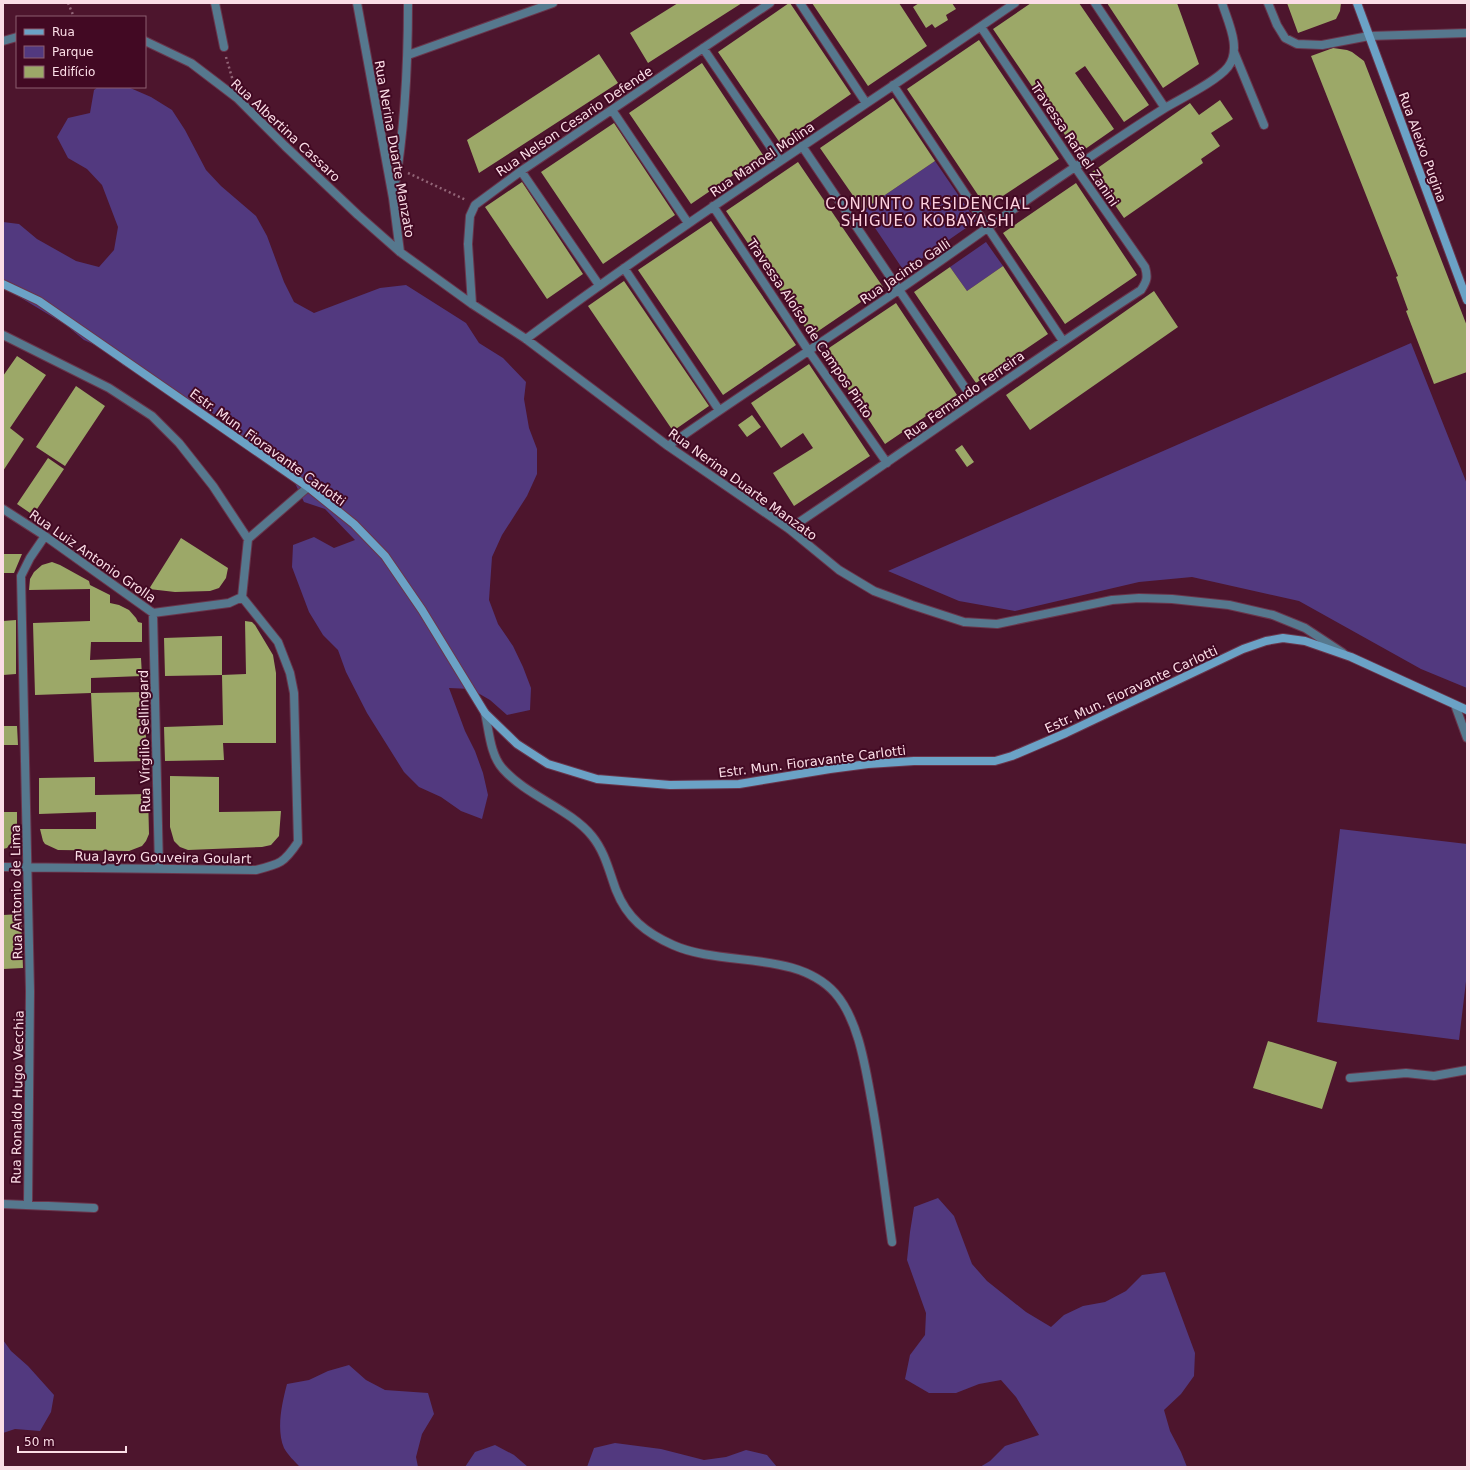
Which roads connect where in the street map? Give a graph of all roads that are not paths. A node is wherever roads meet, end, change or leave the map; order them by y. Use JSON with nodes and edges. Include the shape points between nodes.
{"nodes":[{"id":1,"x":215,"y":3,"type":"edge"},
{"id":2,"x":357,"y":3,"type":"edge"},
{"id":3,"x":408,"y":3,"type":"edge"},
{"id":4,"x":554,"y":3,"type":"edge"},
{"id":5,"x":770,"y":3,"type":"edge"},
{"id":6,"x":800,"y":3,"type":"edge"},
{"id":7,"x":1015,"y":3,"type":"edge"},
{"id":8,"x":1095,"y":3,"type":"edge"},
{"id":9,"x":1222,"y":3,"type":"edge"},
{"id":10,"x":1268,"y":3,"type":"edge"},
{"id":11,"x":1357,"y":3,"type":"edge"},
{"id":12,"x":981,"y":27,"type":"junction"},
{"id":13,"x":1467,"y":33,"type":"edge"},
{"id":14,"x":1369,"y":36,"type":"junction"},
{"id":15,"x":16,"y":37,"type":"edge"},
{"id":16,"x":3,"y":41,"type":"edge"},
{"id":17,"x":146,"y":41,"type":"edge"},
{"id":18,"x":224,"y":47,"type":"road end"},
{"id":19,"x":703,"y":48,"type":"junction"},
{"id":20,"x":1234,"y":52,"type":"junction"},
{"id":21,"x":408,"y":55,"type":"junction"},
{"id":22,"x":893,"y":85,"type":"junction"},
{"id":23,"x":866,"y":103,"type":"junction"},
{"id":24,"x":1165,"y":108,"type":"junction"},
{"id":25,"x":612,"y":110,"type":"junction"},
{"id":26,"x":1264,"y":125,"type":"dead end"},
{"id":27,"x":802,"y":146,"type":"junction"},
{"id":28,"x":780,"y":161,"type":"junction"},
{"id":29,"x":1075,"y":167,"type":"junction"},
{"id":30,"x":521,"y":171,"type":"junction"},
{"id":31,"x":393,"y":198,"type":"junction"},
{"id":32,"x":713,"y":206,"type":"junction"},
{"id":33,"x":688,"y":223,"type":"junction"},
{"id":34,"x":988,"y":228,"type":"junction"},
{"id":35,"x":400,"y":252,"type":"junction"},
{"id":36,"x":624,"y":268,"type":"junction"},
{"id":37,"x":1147,"y":276,"type":"joint"},
{"id":38,"x":3,"y":284,"type":"edge"},
{"id":39,"x":599,"y":285,"type":"junction"},
{"id":40,"x":899,"y":289,"type":"junction"},
{"id":41,"x":1467,"y":300,"type":"edge"},
{"id":42,"x":472,"y":304,"type":"junction"},
{"id":43,"x":3,"y":335,"type":"edge"},
{"id":44,"x":526,"y":339,"type":"junction"},
{"id":45,"x":1063,"y":341,"type":"junction"},
{"id":46,"x":808,"y":350,"type":"junction"},
{"id":47,"x":974,"y":401,"type":"junction"},
{"id":48,"x":719,"y":410,"type":"junction"},
{"id":49,"x":668,"y":446,"type":"junction"},
{"id":50,"x":887,"y":463,"type":"junction"},
{"id":51,"x":308,"y":487,"type":"junction"},
{"id":52,"x":3,"y":509,"type":"edge"},
{"id":53,"x":789,"y":529,"type":"junction"},
{"id":54,"x":45,"y":536,"type":"junction"},
{"id":55,"x":248,"y":539,"type":"junction"},
{"id":56,"x":242,"y":597,"type":"junction"},
{"id":57,"x":153,"y":613,"type":"junction"},
{"id":58,"x":1351,"y":657,"type":"junction"},
{"id":59,"x":1455,"y":705,"type":"junction"},
{"id":60,"x":1467,"y":710,"type":"edge"},
{"id":61,"x":484,"y":713,"type":"junction"},
{"id":62,"x":1467,"y":738,"type":"edge"},
{"id":63,"x":3,"y":867,"type":"edge"},
{"id":64,"x":27,"y":867,"type":"junction"},
{"id":65,"x":159,"y":868,"type":"junction"},
{"id":66,"x":30,"y":991,"type":"joint"},
{"id":67,"x":1467,"y":1070,"type":"edge"},
{"id":68,"x":1350,"y":1078,"type":"dead end"},
{"id":69,"x":3,"y":1204,"type":"edge"},
{"id":70,"x":28,"y":1204,"type":"junction"},
{"id":71,"x":94,"y":1208,"type":"dead end"},
{"id":72,"x":892,"y":1242,"type":"dead end"}],
"edges":[{"from":1,"to":18,"type":"street"},
{"from":2,"to":31,"type":"street","name":"Rua Nerina Duarte Manzato"},
{"from":3,"to":21,"type":"street"},
{"from":4,"to":21,"type":"street"},
{"from":5,"to":19,"type":"street","name":"Rua Nelson Cesario Defende"},
{"from":6,"to":23,"type":"street"},
{"from":7,"to":12,"type":"street","name":"Rua Manoel Molina"},
{"from":8,"to":24,"type":"street"},
{"from":9,"to":20,"type":"street"},
{"from":10,"to":14,"type":"street","via":[[1285,38],[1297,44],[1322,45]]},
{"from":11,"to":14,"type":"street","name":"Rua Aleixo Pugina"},
{"from":12,"to":22,"type":"street","name":"Rua Manoel Molina"},
{"from":12,"to":29,"type":"street","name":"Travessa Rafael Zanini"},
{"from":13,"to":14,"type":"street"},
{"from":14,"to":41,"type":"street","name":"Rua Aleixo Pugina"},
{"from":15,"to":16,"type":"street"},
{"from":17,"to":35,"type":"street","name":"Rua Albertina Cassaro","via":[[191,63],[237,98],[284,146]]},
{"from":19,"to":25,"type":"street","name":"Rua Nelson Cesario Defende"},
{"from":19,"to":28,"type":"street"},
{"from":20,"to":24,"type":"street","name":"Rua Jacinto Galli","via":[[1227,68],[1218,76]]},
{"from":20,"to":26,"type":"street"},
{"from":21,"to":31,"type":"street"},
{"from":22,"to":23,"type":"street","name":"Rua Manoel Molina"},
{"from":22,"to":34,"type":"street"},
{"from":23,"to":27,"type":"street","name":"Rua Manoel Molina"},
{"from":24,"to":29,"type":"street","name":"Rua Jacinto Galli"},
{"from":25,"to":30,"type":"street","name":"Rua Nelson Cesario Defende"},
{"from":25,"to":33,"type":"street"},
{"from":27,"to":28,"type":"street","name":"Rua Manoel Molina"},
{"from":27,"to":40,"type":"street"},
{"from":28,"to":32,"type":"street","name":"Rua Manoel Molina"},
{"from":29,"to":34,"type":"street","name":"Rua Jacinto Galli"},
{"from":29,"to":37,"type":"street","name":"Travessa Rafael Zanini","via":[[1145,267]]},
{"from":30,"to":39,"type":"street"},
{"from":30,"to":42,"type":"street","name":"Rua Nelson Cesario Defende","via":[[475,204],[470,216],[468,244]]},
{"from":31,"to":35,"type":"street","name":"Rua Nerina Duarte Manzato"},
{"from":32,"to":33,"type":"street","name":"Rua Manoel Molina"},
{"from":32,"to":46,"type":"street","name":"Travessa Aloíso de Campos Pinto"},
{"from":33,"to":36,"type":"street","name":"Rua Manoel Molina"},
{"from":34,"to":40,"type":"street","name":"Rua Jacinto Galli"},
{"from":34,"to":45,"type":"street"},
{"from":35,"to":42,"type":"street","name":"Rua Nerina Duarte Manzato"},
{"from":36,"to":39,"type":"street","name":"Rua Manoel Molina"},
{"from":36,"to":48,"type":"street"},
{"from":37,"to":45,"type":"street","name":"Rua Fernando Ferreira","via":[[1141,290]]},
{"from":38,"to":51,"type":"street","name":"Estr. Mun. Fioravante Carlotti","via":[[39,302]]},
{"from":39,"to":44,"type":"street","name":"Rua Manoel Molina"},
{"from":40,"to":46,"type":"street","name":"Rua Jacinto Galli"},
{"from":40,"to":47,"type":"street"},
{"from":42,"to":44,"type":"street","name":"Rua Nerina Duarte Manzato"},
{"from":43,"to":55,"type":"street","via":[[108,388],[148,413],[184,449],[213,486]]},
{"from":44,"to":49,"type":"street","name":"Rua Nerina Duarte Manzato"},
{"from":45,"to":47,"type":"street","name":"Rua Fernando Ferreira"},
{"from":46,"to":48,"type":"street","name":"Rua Jacinto Galli"},
{"from":46,"to":50,"type":"street","name":"Travessa Aloíso de Campos Pinto"},
{"from":47,"to":50,"type":"street","name":"Rua Fernando Ferreira"},
{"from":48,"to":49,"type":"street","name":"Rua Jacinto Galli"},
{"from":49,"to":53,"type":"street","name":"Rua Nerina Duarte Manzato"},
{"from":50,"to":53,"type":"street","name":"Rua Fernando Ferreira"},
{"from":51,"to":55,"type":"street"},
{"from":51,"to":61,"type":"street","name":"Estr. Mun. Fioravante Carlotti","via":[[354,524],[385,556],[422,610]]},
{"from":52,"to":54,"type":"street","name":"Rua Luiz Antonio Grolla"},
{"from":53,"to":58,"type":"street","name":"Rua Nerina Duarte Manzato","via":[[839,570],[874,591],[964,622],[997,624],[1112,600],[1172,599],[1229,605],[1273,615],[1305,628]]},
{"from":54,"to":57,"type":"street","name":"Rua Luiz Antonio Grolla"},
{"from":54,"to":64,"type":"street","name":"Rua Antonio de Lima","via":[[21,576]]},
{"from":55,"to":56,"type":"street"},
{"from":56,"to":57,"type":"street","name":"Rua Luiz Antonio Grolla","via":[[229,604]]},
{"from":56,"to":65,"type":"street","name":"Rua Jayro Gouveira Goulart","via":[[278,642],[290,673],[294,693],[298,842],[289,856],[277,864],[256,870]]},
{"from":57,"to":65,"type":"street","name":"Rua Vírgilio Sellingard"},
{"from":58,"to":59,"type":"street","name":"Estr. Mun. Fioravante Carlotti"},
{"from":58,"to":61,"type":"street","name":"Estr. Mun. Fioravante Carlotti","via":[[1305,641],[1283,638],[1266,641],[1243,649],[1073,729],[996,761],[868,764],[739,784],[670,786],[597,779],[548,764],[517,744]]},
{"from":59,"to":60,"type":"street","name":"Estr. Mun. Fioravante Carlotti"},
{"from":59,"to":62,"type":"street"},
{"from":61,"to":72,"type":"street","via":[[496,757],[502,768],[517,782],[578,822],[592,835],[602,850],[616,891],[640,926],[652,935],[696,954],[756,961],[808,974],[823,982],[835,994],[853,1025],[867,1074]]},
{"from":63,"to":64,"type":"street","name":"Rua Jayro Gouveira Goulart"},
{"from":64,"to":65,"type":"street","name":"Rua Jayro Gouveira Goulart"},
{"from":64,"to":66,"type":"street","name":"Rua Antonio de Lima"},
{"from":66,"to":70,"type":"street","name":"Rua Ronaldo Hugo Vecchia"},
{"from":67,"to":68,"type":"street","via":[[1434,1076],[1406,1073]]},
{"from":69,"to":70,"type":"street"},
{"from":70,"to":71,"type":"street"}]}
